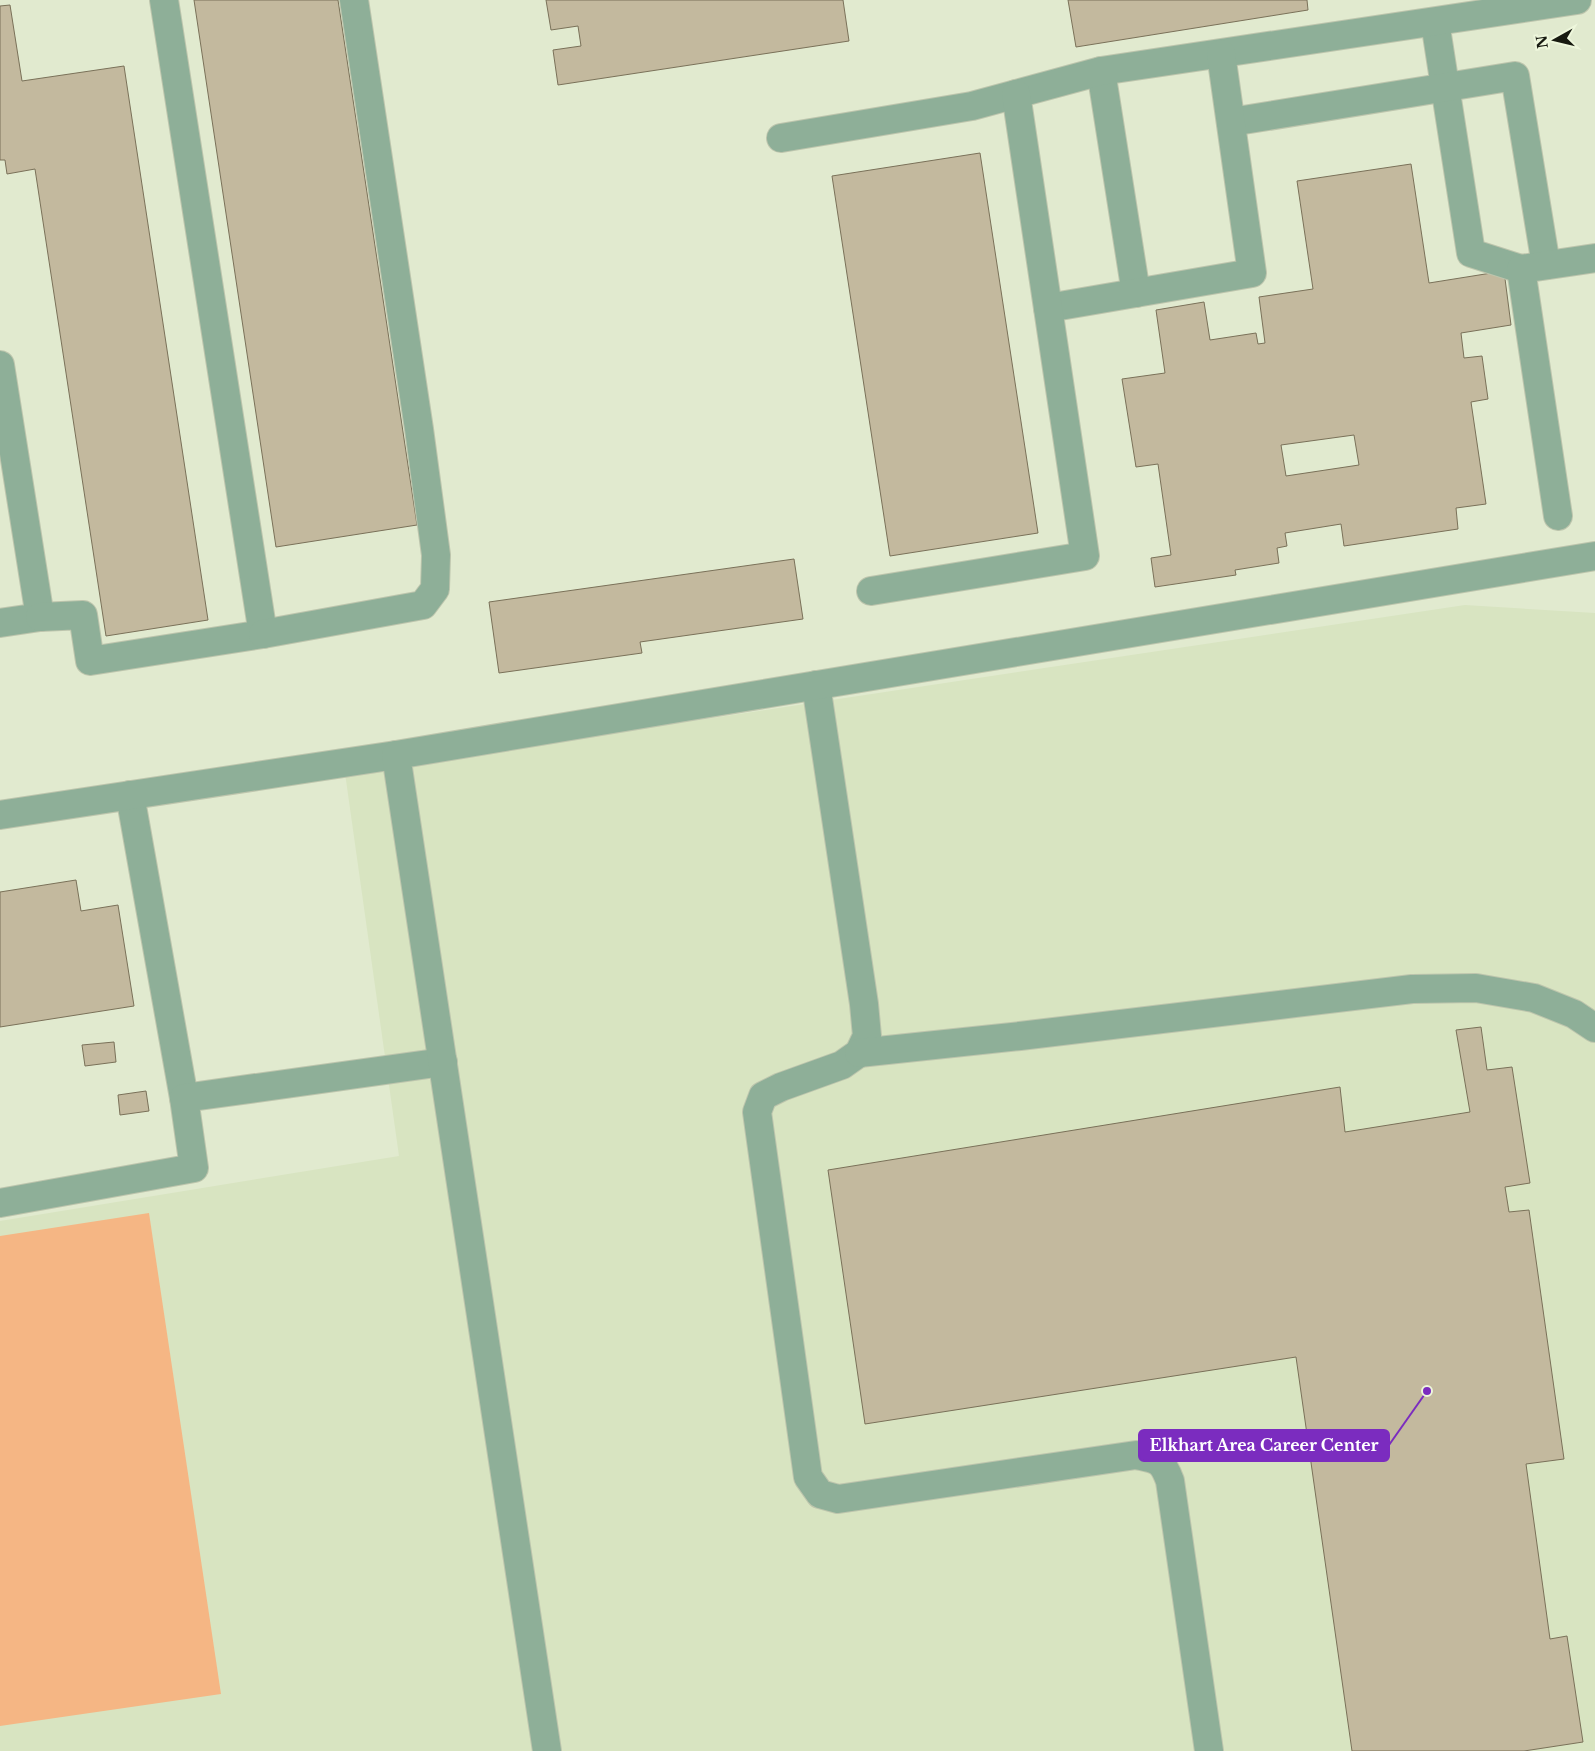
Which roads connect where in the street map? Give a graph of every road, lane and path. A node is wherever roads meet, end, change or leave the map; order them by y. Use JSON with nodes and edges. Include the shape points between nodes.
{"nodes":[{"id":1,"x":164,"y":0,"type":"edge"},
{"id":2,"x":354,"y":0,"type":"edge"},
{"id":3,"x":1578,"y":0,"type":"edge"},
{"id":4,"x":1435,"y":22,"type":"junction"},
{"id":5,"x":1222,"y":54,"type":"junction"},
{"id":6,"x":1101,"y":71,"type":"junction"},
{"id":7,"x":1445,"y":88,"type":"junction"},
{"id":8,"x":1016,"y":94,"type":"junction"},
{"id":9,"x":1231,"y":122,"type":"junction"},
{"id":10,"x":781,"y":138,"type":"dead end"},
{"id":11,"x":1595,"y":258,"type":"edge"},
{"id":12,"x":1533,"y":267,"type":"junction"},
{"id":13,"x":1136,"y":293,"type":"junction"},
{"id":14,"x":1048,"y":308,"type":"junction"},
{"id":15,"x":0,"y":365,"type":"edge"},
{"id":16,"x":1558,"y":516,"type":"dead end"},
{"id":17,"x":1595,"y":556,"type":"edge"},
{"id":18,"x":871,"y":591,"type":"dead end"},
{"id":19,"x":40,"y":617,"type":"junction"},
{"id":20,"x":0,"y":623,"type":"edge"},
{"id":21,"x":262,"y":634,"type":"junction"},
{"id":22,"x":816,"y":685,"type":"junction"},
{"id":23,"x":396,"y":755,"type":"junction"},
{"id":24,"x":130,"y":796,"type":"junction"},
{"id":25,"x":0,"y":815,"type":"edge"},
{"id":26,"x":1595,"y":1028,"type":"edge"},
{"id":27,"x":859,"y":1053,"type":"junction"},
{"id":28,"x":443,"y":1062,"type":"junction"},
{"id":29,"x":184,"y":1098,"type":"junction"},
{"id":30,"x":0,"y":1202,"type":"edge"},
{"id":31,"x":547,"y":1751,"type":"edge"},
{"id":32,"x":1209,"y":1751,"type":"edge"}],
"edges":[{"from":1,"to":21,"type":"street"},
{"from":2,"to":21,"type":"street","via":[[419,429],[436,555],[435,589],[423,605]]},
{"from":3,"to":4,"type":"street"},
{"from":4,"to":5,"type":"street"},
{"from":4,"to":7,"type":"street"},
{"from":5,"to":6,"type":"street"},
{"from":5,"to":9,"type":"street"},
{"from":6,"to":8,"type":"street"},
{"from":6,"to":13,"type":"street"},
{"from":7,"to":9,"type":"street"},
{"from":7,"to":12,"type":"street","via":[[1471,253]]},
{"from":7,"to":12,"type":"street","via":[[1515,76]]},
{"from":8,"to":10,"type":"street","via":[[972,106]]},
{"from":8,"to":14,"type":"street"},
{"from":9,"to":13,"type":"street","via":[[1252,273]]},
{"from":11,"to":12,"type":"street"},
{"from":12,"to":16,"type":"street"},
{"from":13,"to":14,"type":"street"},
{"from":14,"to":18,"type":"street","via":[[1085,556]]},
{"from":15,"to":19,"type":"street"},
{"from":17,"to":22,"type":"street"},
{"from":19,"to":20,"type":"street"},
{"from":19,"to":21,"type":"street","via":[[83,615],[90,661]]},
{"from":22,"to":23,"type":"street"},
{"from":22,"to":27,"type":"street","via":[[864,1004],[867,1036]]},
{"from":23,"to":24,"type":"street"},
{"from":23,"to":28,"type":"street"},
{"from":24,"to":25,"type":"street"},
{"from":24,"to":29,"type":"street"},
{"from":26,"to":27,"type":"street","via":[[1574,1014],[1534,998],[1476,988],[1412,989]]},
{"from":27,"to":32,"type":"street","via":[[842,1065],[763,1096],[758,1112],[808,1477],[820,1494],[838,1499],[1136,1455],[1158,1460],[1170,1481]]},
{"from":28,"to":29,"type":"street"},
{"from":28,"to":31,"type":"street"},
{"from":29,"to":30,"type":"street","via":[[194,1168]]}]}
